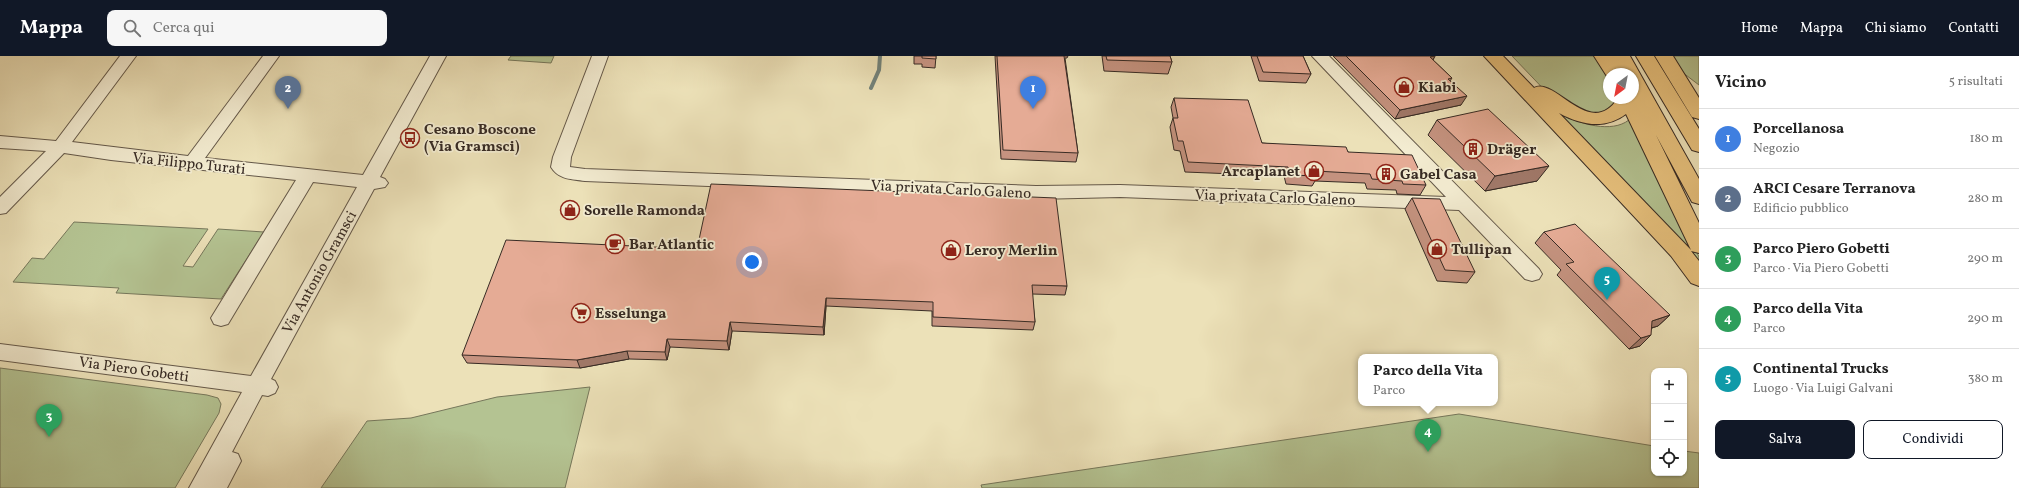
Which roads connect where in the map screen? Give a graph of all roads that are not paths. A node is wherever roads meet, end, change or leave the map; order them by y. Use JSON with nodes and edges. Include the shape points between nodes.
{"nodes":[{"id":1,"x":128,"y":56,"type":"edge"},
{"id":2,"x":271,"y":56,"type":"edge"},
{"id":3,"x":438,"y":56,"type":"edge"},
{"id":4,"x":448,"y":56,"type":"edge"},
{"id":5,"x":600,"y":56,"type":"edge"},
{"id":6,"x":1320,"y":56,"type":"edge"},
{"id":7,"x":1493,"y":56,"type":"edge"},
{"id":8,"x":1507,"y":56,"type":"edge"},
{"id":9,"x":1603,"y":56,"type":"edge"},
{"id":10,"x":1621,"y":56,"type":"edge"},
{"id":11,"x":1645,"y":56,"type":"edge"},
{"id":12,"x":1664,"y":56,"type":"edge"},
{"id":13,"x":1610,"y":68,"type":"edge"},
{"id":14,"x":1628,"y":68,"type":"edge"},
{"id":15,"x":1699,"y":87,"type":"edge"},
{"id":16,"x":1639,"y":88,"type":"edge"},
{"id":17,"x":1625,"y":104,"type":"edge"},
{"id":18,"x":1631,"y":104,"type":"edge"},
{"id":19,"x":1699,"y":114,"type":"edge"},
{"id":20,"x":0,"y":142,"type":"edge"},
{"id":21,"x":1699,"y":146,"type":"edge"},
{"id":22,"x":59,"y":148,"type":"junction"},
{"id":23,"x":192,"y":163,"type":"junction"},
{"id":24,"x":308,"y":175,"type":"junction"},
{"id":25,"x":374,"y":182,"type":"junction"},
{"id":26,"x":1699,"y":197,"type":"edge"},
{"id":27,"x":1462,"y":204,"type":"junction"},
{"id":28,"x":0,"y":208,"type":"edge"},
{"id":29,"x":1699,"y":245,"type":"edge"},
{"id":30,"x":1532,"y":274,"type":"dead end"},
{"id":31,"x":1699,"y":277,"type":"edge"},
{"id":32,"x":221,"y":318,"type":"dead end"},
{"id":33,"x":0,"y":352,"type":"edge"},
{"id":34,"x":263,"y":386,"type":"junction"},
{"id":35,"x":200,"y":488,"type":"edge"},
{"id":36,"x":215,"y":488,"type":"edge"}],
"edges":[{"from":1,"to":22,"type":"street"},
{"from":2,"to":23,"type":"street"},
{"from":3,"to":25,"type":"street","name":"Via Antonio Gramsci"},
{"from":4,"to":25,"type":"street","name":"Via Antonio Gramsci"},
{"from":5,"to":27,"type":"street","name":"Via privata Carlo Galeno","via":[[562,157],[560,167],[565,172],[1038,193],[1088,194],[1120,191]]},
{"from":6,"to":27,"type":"street"},
{"from":7,"to":31,"type":"highway","via":[[1679,250]]},
{"from":8,"to":17,"type":"highway","via":[[1548,98],[1579,115],[1601,119],[1612,117],[1622,110]]},
{"from":9,"to":13,"type":"highway"},
{"from":10,"to":14,"type":"highway"},
{"from":11,"to":21,"type":"highway"},
{"from":12,"to":15,"type":"highway","via":[[1673,67]]},
{"from":12,"to":19,"type":"highway"},
{"from":16,"to":26,"type":"highway"},
{"from":18,"to":29,"type":"highway"},
{"from":20,"to":22,"type":"street","name":"Via Filippo Turati"},
{"from":22,"to":23,"type":"street","name":"Via Filippo Turati"},
{"from":22,"to":28,"type":"street"},
{"from":23,"to":24,"type":"street","name":"Via Filippo Turati"},
{"from":24,"to":25,"type":"street","name":"Via Filippo Turati"},
{"from":24,"to":32,"type":"street"},
{"from":25,"to":34,"type":"street","name":"Via Antonio Gramsci"},
{"from":27,"to":30,"type":"street"},
{"from":33,"to":34,"type":"street","name":"Via Piero Gobetti"},
{"from":34,"to":35,"type":"street","name":"Via Antonio Gramsci"},
{"from":34,"to":36,"type":"street","name":"Via Antonio Gramsci"}]}
